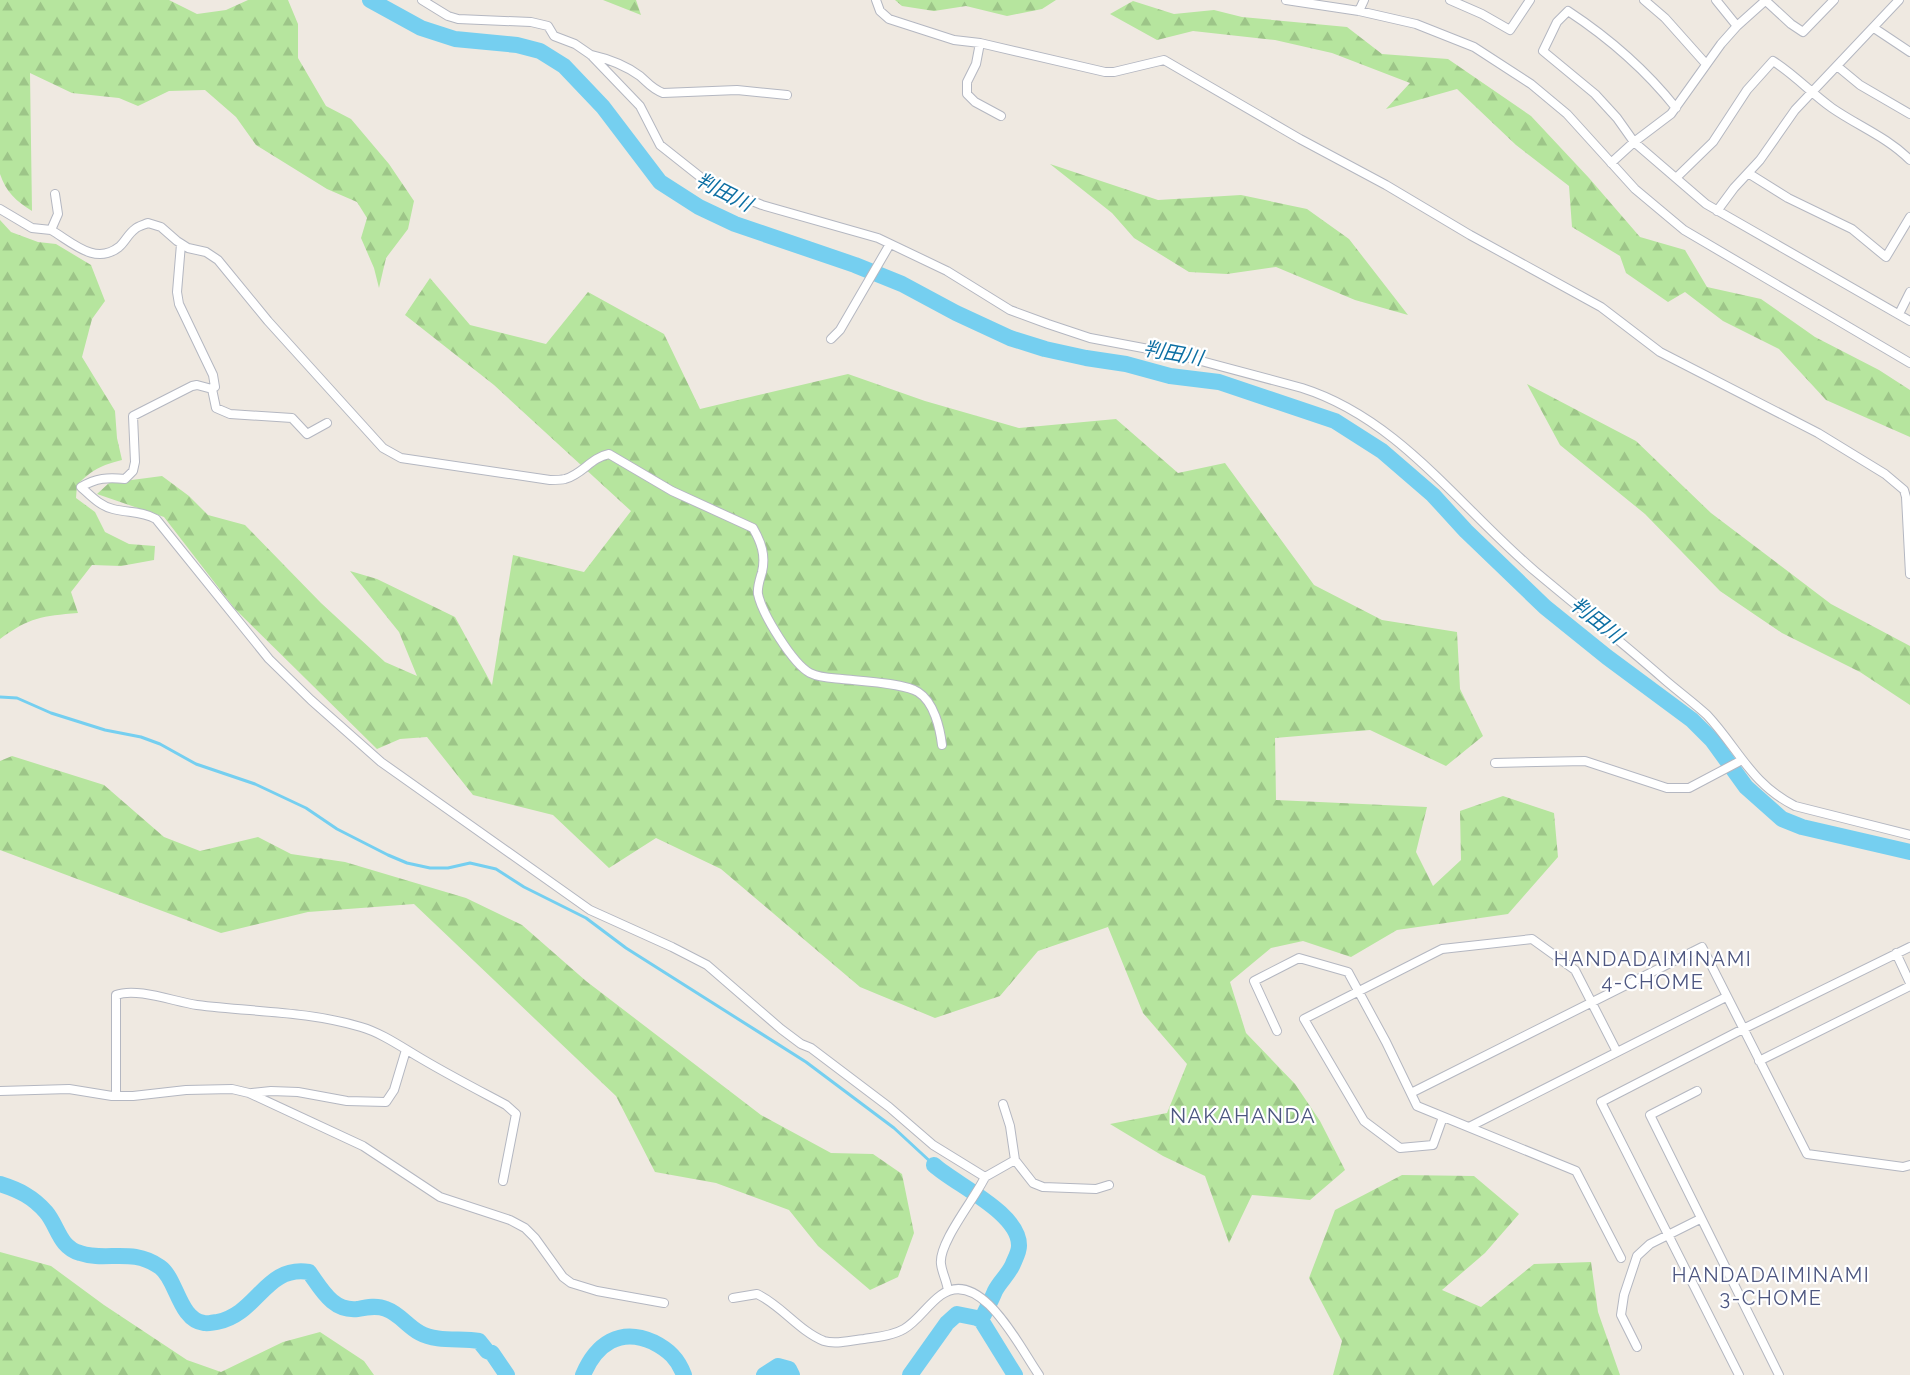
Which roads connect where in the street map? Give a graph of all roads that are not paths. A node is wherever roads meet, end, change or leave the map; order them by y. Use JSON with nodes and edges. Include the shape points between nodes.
{"nodes":[{"id":1,"x":422,"y":0,"type":"edge"},
{"id":2,"x":876,"y":0,"type":"edge"},
{"id":3,"x":1286,"y":0,"type":"edge"},
{"id":4,"x":1364,"y":0,"type":"edge"},
{"id":5,"x":1450,"y":0,"type":"edge"},
{"id":6,"x":1530,"y":0,"type":"edge"},
{"id":7,"x":1644,"y":0,"type":"edge"},
{"id":8,"x":1716,"y":0,"type":"edge"},
{"id":9,"x":1766,"y":0,"type":"edge"},
{"id":10,"x":1834,"y":0,"type":"edge"},
{"id":11,"x":1899,"y":0,"type":"edge"},
{"id":12,"x":1359,"y":11,"type":"junction"},
{"id":13,"x":1737,"y":26,"type":"junction"},
{"id":14,"x":1874,"y":28,"type":"junction"},
{"id":15,"x":980,"y":43,"type":"junction"},
{"id":16,"x":1910,"y":51,"type":"edge"},
{"id":17,"x":591,"y":56,"type":"junction"},
{"id":18,"x":1706,"y":64,"type":"junction"},
{"id":19,"x":1837,"y":66,"type":"junction"},
{"id":20,"x":1811,"y":92,"type":"junction"},
{"id":21,"x":787,"y":95,"type":"dead end"},
{"id":22,"x":1676,"y":108,"type":"junction"},
{"id":23,"x":1910,"y":114,"type":"edge"},
{"id":24,"x":1001,"y":116,"type":"dead end"},
{"id":25,"x":1634,"y":142,"type":"junction"},
{"id":26,"x":1910,"y":160,"type":"edge"},
{"id":27,"x":1611,"y":163,"type":"junction"},
{"id":28,"x":1749,"y":173,"type":"junction"},
{"id":29,"x":1676,"y":178,"type":"junction"},
{"id":30,"x":56,"y":194,"type":"dead end"},
{"id":31,"x":0,"y":209,"type":"edge"},
{"id":32,"x":1717,"y":211,"type":"junction"},
{"id":33,"x":1910,"y":217,"type":"edge"},
{"id":34,"x":51,"y":230,"type":"junction"},
{"id":35,"x":182,"y":244,"type":"junction"},
{"id":36,"x":890,"y":244,"type":"junction"},
{"id":37,"x":1910,"y":292,"type":"edge"},
{"id":38,"x":1899,"y":314,"type":"junction"},
{"id":39,"x":1910,"y":321,"type":"edge"},
{"id":40,"x":831,"y":339,"type":"dead end"},
{"id":41,"x":1910,"y":363,"type":"edge"},
{"id":42,"x":212,"y":389,"type":"junction"},
{"id":43,"x":327,"y":423,"type":"dead end"},
{"id":44,"x":1910,"y":574,"type":"edge"},
{"id":45,"x":942,"y":745,"type":"dead end"},
{"id":46,"x":1739,"y":761,"type":"junction"},
{"id":47,"x":1495,"y":763,"type":"dead end"},
{"id":48,"x":1910,"y":835,"type":"edge"},
{"id":49,"x":1910,"y":946,"type":"edge"},
{"id":50,"x":1896,"y":953,"type":"junction"},
{"id":51,"x":1910,"y":984,"type":"edge"},
{"id":52,"x":1359,"y":992,"type":"junction"},
{"id":53,"x":1726,"y":997,"type":"junction"},
{"id":54,"x":1592,"y":1002,"type":"junction"},
{"id":55,"x":1743,"y":1029,"type":"junction"},
{"id":56,"x":1277,"y":1031,"type":"dead end"},
{"id":57,"x":406,"y":1050,"type":"junction"},
{"id":58,"x":1617,"y":1052,"type":"junction"},
{"id":59,"x":1759,"y":1062,"type":"junction"},
{"id":60,"x":0,"y":1091,"type":"edge"},
{"id":61,"x":1697,"y":1091,"type":"dead end"},
{"id":62,"x":1411,"y":1093,"type":"junction"},
{"id":63,"x":251,"y":1094,"type":"junction"},
{"id":64,"x":116,"y":1096,"type":"junction"},
{"id":65,"x":1003,"y":1104,"type":"dead end"},
{"id":66,"x":1443,"y":1117,"type":"junction"},
{"id":67,"x":1469,"y":1127,"type":"junction"},
{"id":68,"x":1015,"y":1161,"type":"junction"},
{"id":69,"x":1910,"y":1165,"type":"edge"},
{"id":70,"x":985,"y":1177,"type":"junction"},
{"id":71,"x":503,"y":1181,"type":"dead end"},
{"id":72,"x":1109,"y":1185,"type":"dead end"},
{"id":73,"x":1700,"y":1219,"type":"junction"},
{"id":74,"x":1669,"y":1235,"type":"junction"},
{"id":75,"x":1621,"y":1258,"type":"dead end"},
{"id":76,"x":948,"y":1291,"type":"junction"},
{"id":77,"x":733,"y":1298,"type":"dead end"},
{"id":78,"x":664,"y":1303,"type":"dead end"},
{"id":79,"x":1637,"y":1347,"type":"dead end"},
{"id":80,"x":1039,"y":1375,"type":"edge"},
{"id":81,"x":1739,"y":1375,"type":"edge"},
{"id":82,"x":1779,"y":1375,"type":"edge"}],
"edges":[{"from":1,"to":17,"type":"street","via":[[458,19],[548,26],[554,36]]},
{"from":2,"to":15,"type":"street","via":[[889,19],[954,40]]},
{"from":3,"to":12,"type":"street"},
{"from":4,"to":12,"type":"street"},
{"from":5,"to":6,"type":"street","via":[[1510,30]]},
{"from":7,"to":18,"type":"street"},
{"from":8,"to":13,"type":"street"},
{"from":9,"to":10,"type":"street","via":[[1803,32]]},
{"from":9,"to":13,"type":"street"},
{"from":11,"to":14,"type":"street"},
{"from":12,"to":27,"type":"street","via":[[1416,24],[1474,47],[1531,84],[1567,114]]},
{"from":13,"to":18,"type":"street"},
{"from":14,"to":16,"type":"street"},
{"from":14,"to":19,"type":"street"},
{"from":15,"to":24,"type":"street","via":[[967,94]]},
{"from":15,"to":44,"type":"street","via":[[1105,72],[1164,60],[1601,307],[1660,352],[1818,433],[1904,490]]},
{"from":17,"to":21,"type":"street","via":[[628,68],[663,93],[737,90]]},
{"from":17,"to":36,"type":"street","via":[[640,106],[660,145],[708,183],[762,205]]},
{"from":18,"to":22,"type":"street"},
{"from":19,"to":20,"type":"street"},
{"from":19,"to":23,"type":"street","via":[[1860,85]]},
{"from":20,"to":26,"type":"street","via":[[1888,140]]},
{"from":20,"to":28,"type":"street"},
{"from":20,"to":29,"type":"street","via":[[1773,61],[1747,90],[1713,142]]},
{"from":22,"to":25,"type":"street"},
{"from":22,"to":25,"type":"street","via":[[1642,69],[1568,11],[1557,22],[1543,51],[1595,94]]},
{"from":25,"to":27,"type":"street"},
{"from":25,"to":29,"type":"street"},
{"from":27,"to":41,"type":"street","via":[[1684,230]]},
{"from":28,"to":32,"type":"street"},
{"from":28,"to":33,"type":"street","via":[[1788,198],[1852,229],[1886,257]]},
{"from":29,"to":32,"type":"street"},
{"from":30,"to":34,"type":"street","via":[[58,214]]},
{"from":31,"to":34,"type":"street","via":[[32,228]]},
{"from":32,"to":38,"type":"street"},
{"from":34,"to":35,"type":"street","via":[[93,255],[119,247],[134,230],[147,223],[161,227]]},
{"from":35,"to":42,"type":"street","via":[[178,304],[213,375]]},
{"from":35,"to":45,"type":"street","via":[[206,252],[227,269],[268,321],[390,453],[401,458],[550,480],[565,479],[596,457],[609,454],[672,491],[753,528],[763,554],[758,593],[785,648],[810,673],[918,692],[934,715]]},
{"from":36,"to":40,"type":"street"},
{"from":36,"to":46,"type":"street","via":[[946,271],[1010,310],[1048,324],[1090,338],[1194,359],[1302,388],[1366,419],[1402,446],[1536,572],[1707,715]]},
{"from":37,"to":38,"type":"street"},
{"from":38,"to":39,"type":"street"},
{"from":42,"to":43,"type":"street","via":[[216,408],[231,414],[292,418],[307,434]]},
{"from":42,"to":70,"type":"street","via":[[192,386],[133,416],[133,471],[125,478],[98,479],[81,487],[100,504],[156,519],[269,659],[381,762],[590,909],[706,965],[772,1022],[873,1094],[933,1145]]},
{"from":46,"to":47,"type":"street","via":[[1689,788],[1679,789],[1585,761]]},
{"from":46,"to":48,"type":"street","via":[[1781,799],[1795,806]]},
{"from":49,"to":50,"type":"street"},
{"from":50,"to":51,"type":"street"},
{"from":50,"to":55,"type":"street"},
{"from":51,"to":59,"type":"street"},
{"from":52,"to":54,"type":"street","via":[[1442,949],[1532,939],[1575,970]]},
{"from":52,"to":56,"type":"street","via":[[1348,972],[1299,958],[1254,981]]},
{"from":52,"to":62,"type":"street"},
{"from":52,"to":66,"type":"street","via":[[1304,1019],[1364,1121],[1400,1148],[1433,1145]]},
{"from":53,"to":54,"type":"street","via":[[1702,947]]},
{"from":53,"to":55,"type":"street"},
{"from":53,"to":58,"type":"street"},
{"from":54,"to":58,"type":"street"},
{"from":54,"to":62,"type":"street"},
{"from":55,"to":59,"type":"street"},
{"from":55,"to":74,"type":"street","via":[[1601,1102]]},
{"from":57,"to":63,"type":"street","via":[[394,1090],[386,1102],[346,1101],[298,1092]]},
{"from":57,"to":64,"type":"street","via":[[376,1033],[344,1022],[123,993],[116,995]]},
{"from":57,"to":71,"type":"street","via":[[516,1114]]},
{"from":58,"to":67,"type":"street"},
{"from":59,"to":69,"type":"street","via":[[1807,1154]]},
{"from":60,"to":64,"type":"street","via":[[69,1089]]},
{"from":61,"to":73,"type":"street","via":[[1650,1115]]},
{"from":62,"to":66,"type":"street","via":[[1417,1106]]},
{"from":63,"to":64,"type":"street","via":[[231,1089]]},
{"from":63,"to":78,"type":"street","via":[[363,1146],[440,1197],[525,1228],[562,1277],[571,1283],[597,1292]]},
{"from":65,"to":68,"type":"street"},
{"from":66,"to":67,"type":"street"},
{"from":67,"to":75,"type":"street","via":[[1576,1171]]},
{"from":68,"to":70,"type":"street"},
{"from":68,"to":72,"type":"street","via":[[1033,1183],[1043,1187],[1096,1189]]},
{"from":70,"to":76,"type":"street","via":[[943,1251],[940,1262]]},
{"from":73,"to":74,"type":"street"},
{"from":73,"to":82,"type":"street"},
{"from":74,"to":79,"type":"street","via":[[1650,1244],[1632,1266],[1622,1315]]},
{"from":74,"to":81,"type":"street"},
{"from":76,"to":77,"type":"street","via":[[895,1334],[836,1343],[824,1341],[757,1293]]},
{"from":76,"to":80,"type":"street","via":[[969,1290],[979,1296],[1010,1329]]}]}
